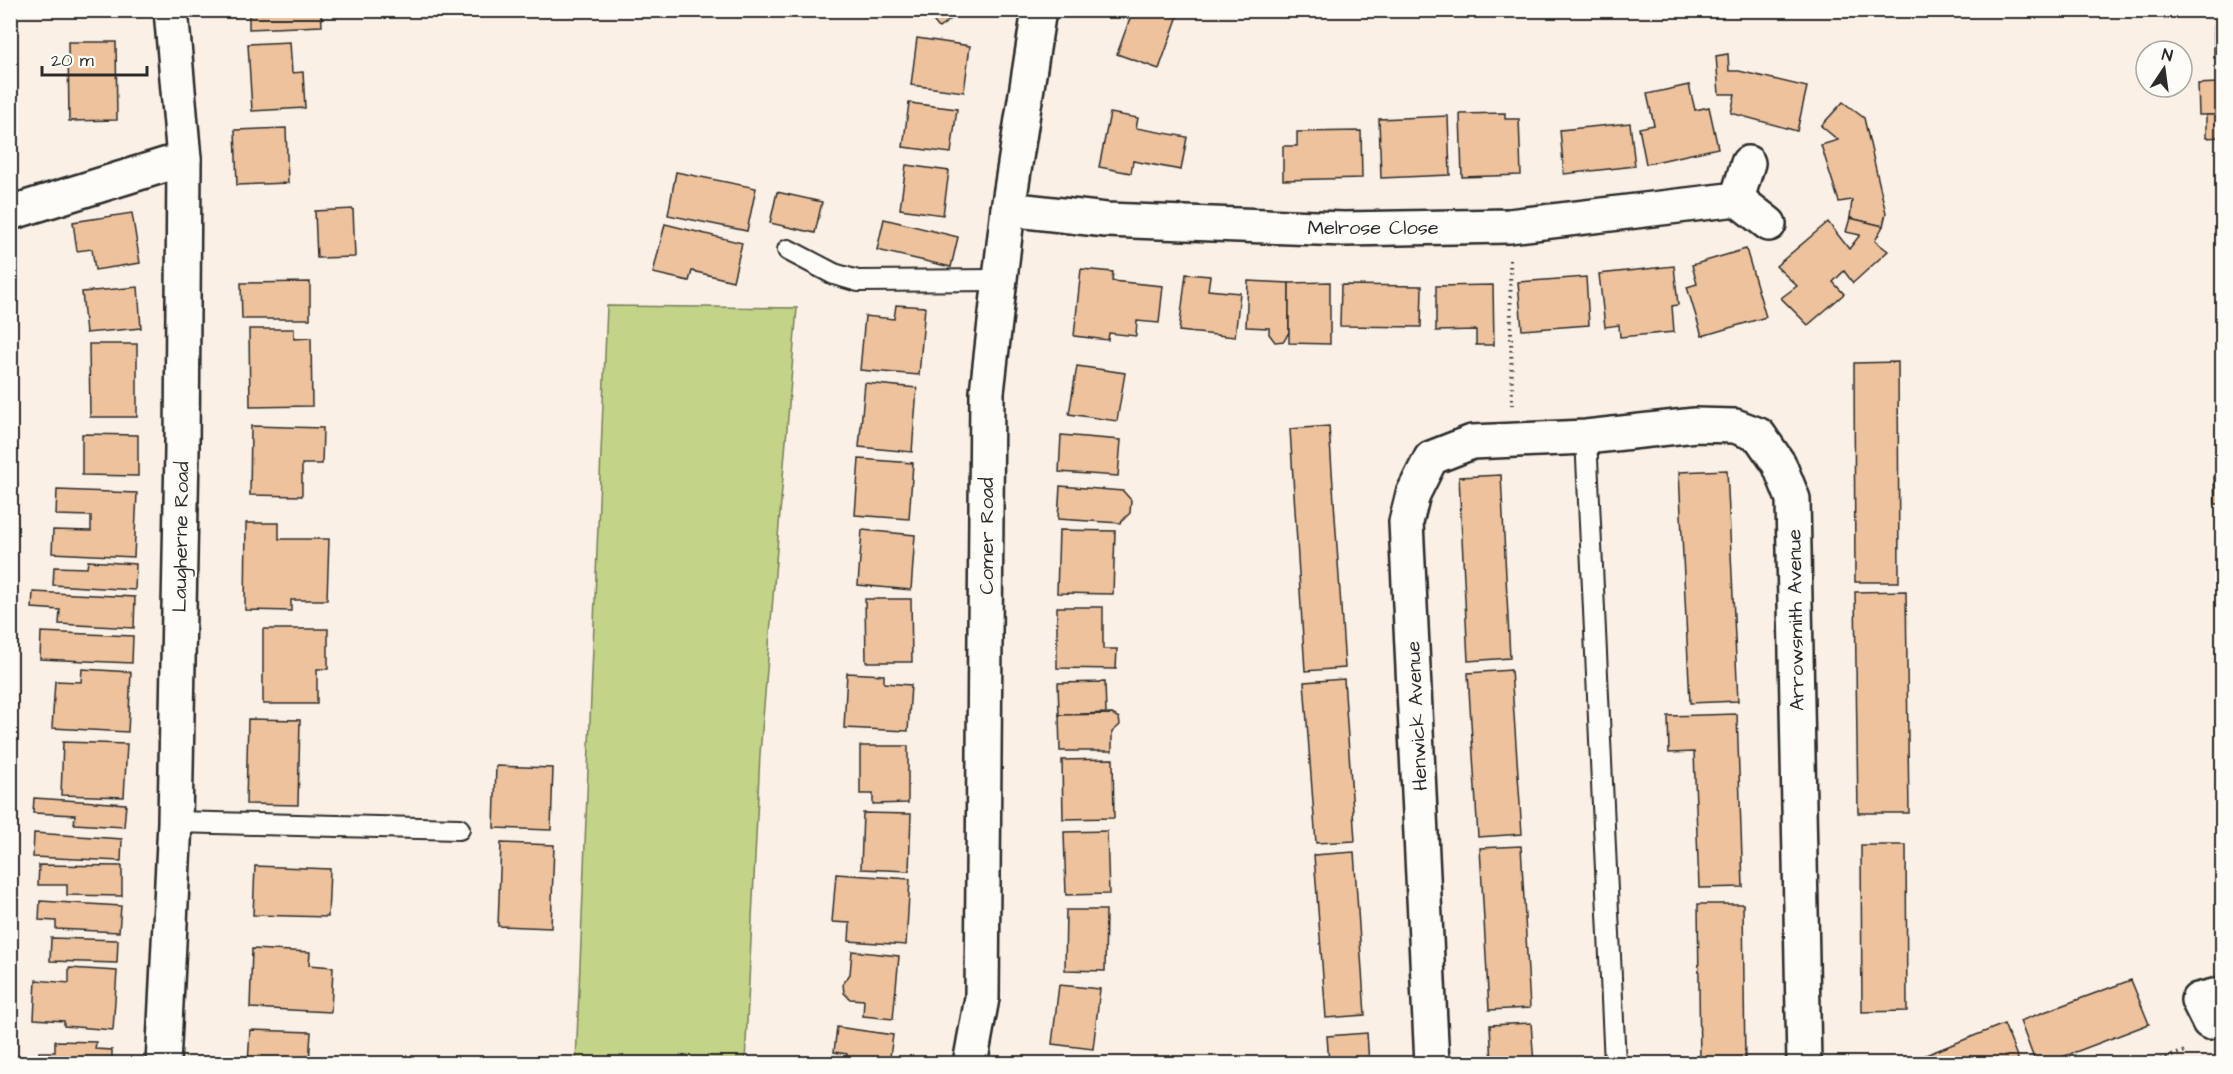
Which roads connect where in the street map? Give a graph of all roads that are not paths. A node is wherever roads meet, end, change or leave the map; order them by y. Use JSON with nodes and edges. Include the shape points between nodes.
{"nodes":[{"id":1,"x":171,"y":10,"type":"edge"},
{"id":2,"x":1039,"y":10,"type":"edge"},
{"id":3,"x":184,"y":159,"type":"junction"},
{"id":4,"x":1748,"y":163,"type":"dead end"},
{"id":5,"x":1737,"y":199,"type":"junction"},
{"id":6,"x":1008,"y":209,"type":"junction"},
{"id":7,"x":10,"y":213,"type":"edge"},
{"id":8,"x":1769,"y":224,"type":"dead end"},
{"id":9,"x":788,"y":250,"type":"dead end"},
{"id":10,"x":1000,"y":280,"type":"junction"},
{"id":11,"x":1586,"y":437,"type":"junction"},
{"id":12,"x":1512,"y":439,"type":"joint"},
{"id":13,"x":175,"y":822,"type":"junction"},
{"id":14,"x":459,"y":829,"type":"dead end"},
{"id":15,"x":163,"y":1064,"type":"edge"},
{"id":16,"x":970,"y":1064,"type":"edge"},
{"id":17,"x":1432,"y":1064,"type":"edge"},
{"id":18,"x":1615,"y":1064,"type":"edge"},
{"id":19,"x":1804,"y":1064,"type":"edge"}],
"edges":[{"from":1,"to":3,"type":"street","name":"Laugherne Road"},
{"from":2,"to":6,"type":"street","name":"Comer Road"},
{"from":3,"to":7,"type":"street"},
{"from":3,"to":13,"type":"street","name":"Laugherne Road"},
{"from":4,"to":5,"type":"street"},
{"from":5,"to":6,"type":"street","name":"Melrose Close","via":[[1509,226],[1344,229],[1106,220]]},
{"from":5,"to":8,"type":"street"},
{"from":6,"to":10,"type":"street","name":"Comer Road"},
{"from":9,"to":10,"type":"lane","via":[[834,274],[858,281]]},
{"from":10,"to":16,"type":"street","name":"Comer Road","via":[[987,392],[982,998]]},
{"from":11,"to":12,"type":"street","name":"Arrowsmith Avenue"},
{"from":11,"to":18,"type":"lane"},
{"from":11,"to":19,"type":"street","name":"Arrowsmith Avenue","via":[[1695,425],[1735,426],[1759,435],[1779,464],[1793,499]]},
{"from":12,"to":17,"type":"street","name":"Henwick Avenue","via":[[1472,442],[1431,458],[1413,494],[1406,522]]},
{"from":13,"to":14,"type":"lane"},
{"from":13,"to":15,"type":"street","name":"Laugherne Road"}]}
